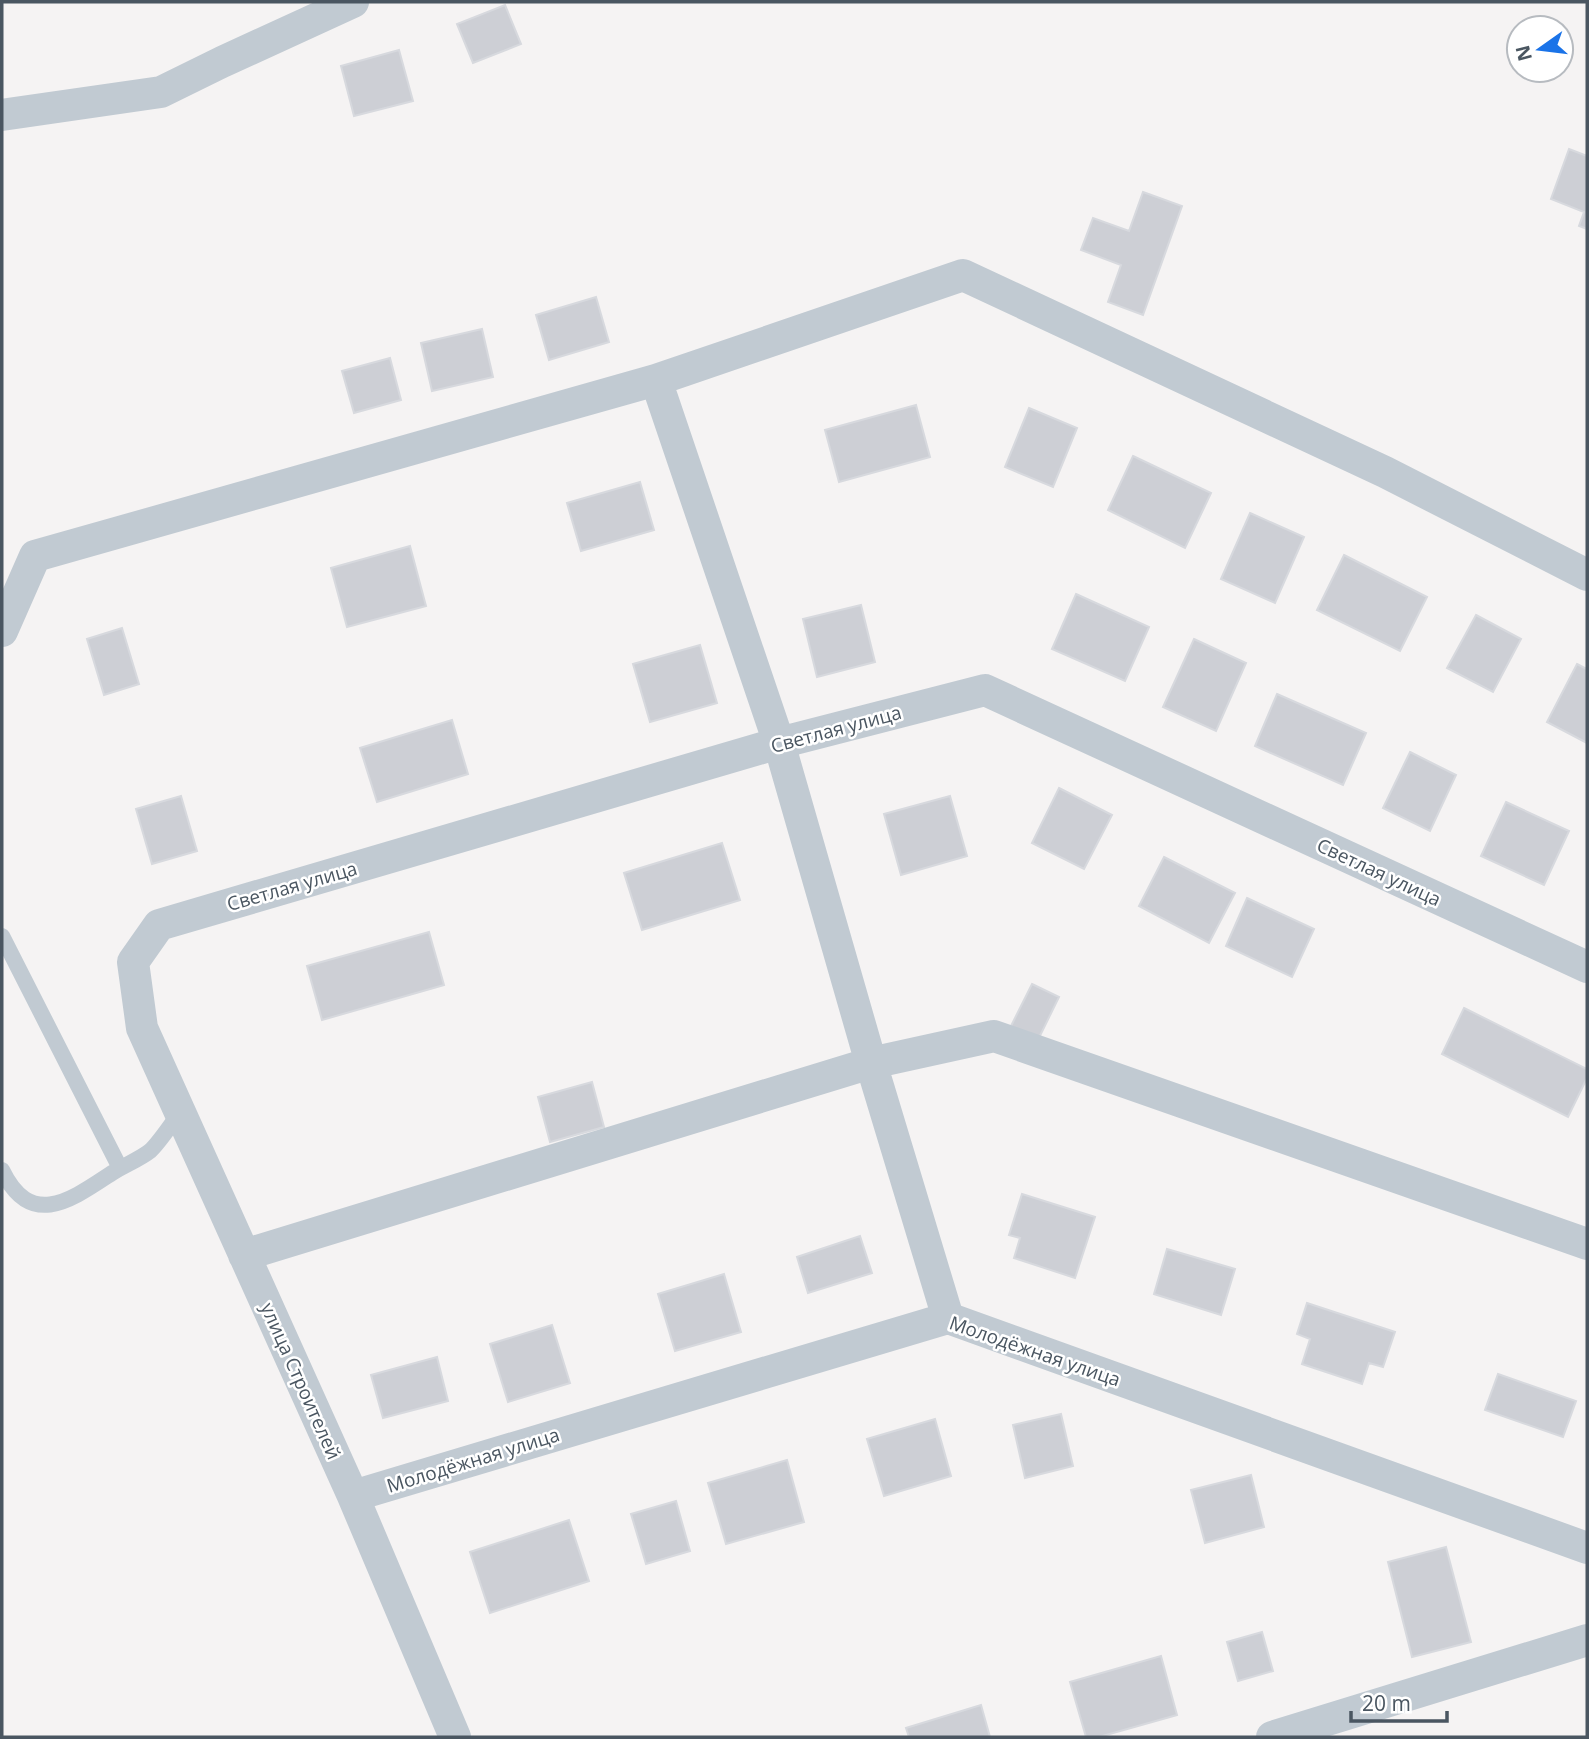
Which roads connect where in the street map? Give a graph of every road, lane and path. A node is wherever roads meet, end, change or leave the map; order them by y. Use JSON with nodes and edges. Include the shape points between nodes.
{"nodes":[{"id":1,"x":353,"y":2,"type":"edge"},
{"id":2,"x":2,"y":115,"type":"edge"},
{"id":3,"x":656,"y":380,"type":"junction"},
{"id":4,"x":1587,"y":575,"type":"edge"},
{"id":5,"x":2,"y":631,"type":"edge"},
{"id":6,"x":779,"y":743,"type":"junction"},
{"id":7,"x":2,"y":936,"type":"edge"},
{"id":8,"x":1587,"y":967,"type":"edge"},
{"id":9,"x":142,"y":1028,"type":"joint"},
{"id":10,"x":871,"y":1063,"type":"junction"},
{"id":11,"x":180,"y":1113,"type":"junction"},
{"id":12,"x":120,"y":1168,"type":"junction"},
{"id":13,"x":2,"y":1170,"type":"edge"},
{"id":14,"x":1587,"y":1244,"type":"edge"},
{"id":15,"x":244,"y":1255,"type":"junction"},
{"id":16,"x":948,"y":1318,"type":"junction"},
{"id":17,"x":353,"y":1496,"type":"junction"},
{"id":18,"x":1587,"y":1548,"type":"edge"},
{"id":19,"x":1587,"y":1640,"type":"edge"},
{"id":20,"x":455,"y":1737,"type":"edge"},
{"id":21,"x":1272,"y":1737,"type":"edge"}],
"edges":[{"from":1,"to":2,"type":"street","via":[[161,92]]},
{"from":3,"to":4,"type":"street","via":[[963,275],[1385,472]]},
{"from":3,"to":5,"type":"street","via":[[35,556]]},
{"from":3,"to":6,"type":"street"},
{"from":6,"to":8,"type":"street","name":"Светлая улица","via":[[985,690]]},
{"from":6,"to":9,"type":"street","name":"Светлая улица","via":[[159,925],[133,962]]},
{"from":6,"to":10,"type":"street"},
{"from":7,"to":12,"type":"lane"},
{"from":9,"to":11,"type":"street","name":"улица Строителей"},
{"from":10,"to":14,"type":"street","via":[[994,1036]]},
{"from":10,"to":15,"type":"street"},
{"from":10,"to":16,"type":"street"},
{"from":11,"to":12,"type":"lane","via":[[150,1151]]},
{"from":11,"to":15,"type":"street","name":"улица Строителей"},
{"from":12,"to":13,"type":"lane","via":[[75,1198],[48,1206],[25,1201]]},
{"from":15,"to":17,"type":"street","name":"улица Строителей"},
{"from":16,"to":17,"type":"street","name":"Молодёжная улица"},
{"from":16,"to":18,"type":"street","name":"Молодёжная улица"},
{"from":17,"to":20,"type":"street","name":"улица Строителей"},
{"from":19,"to":21,"type":"street"}]}
